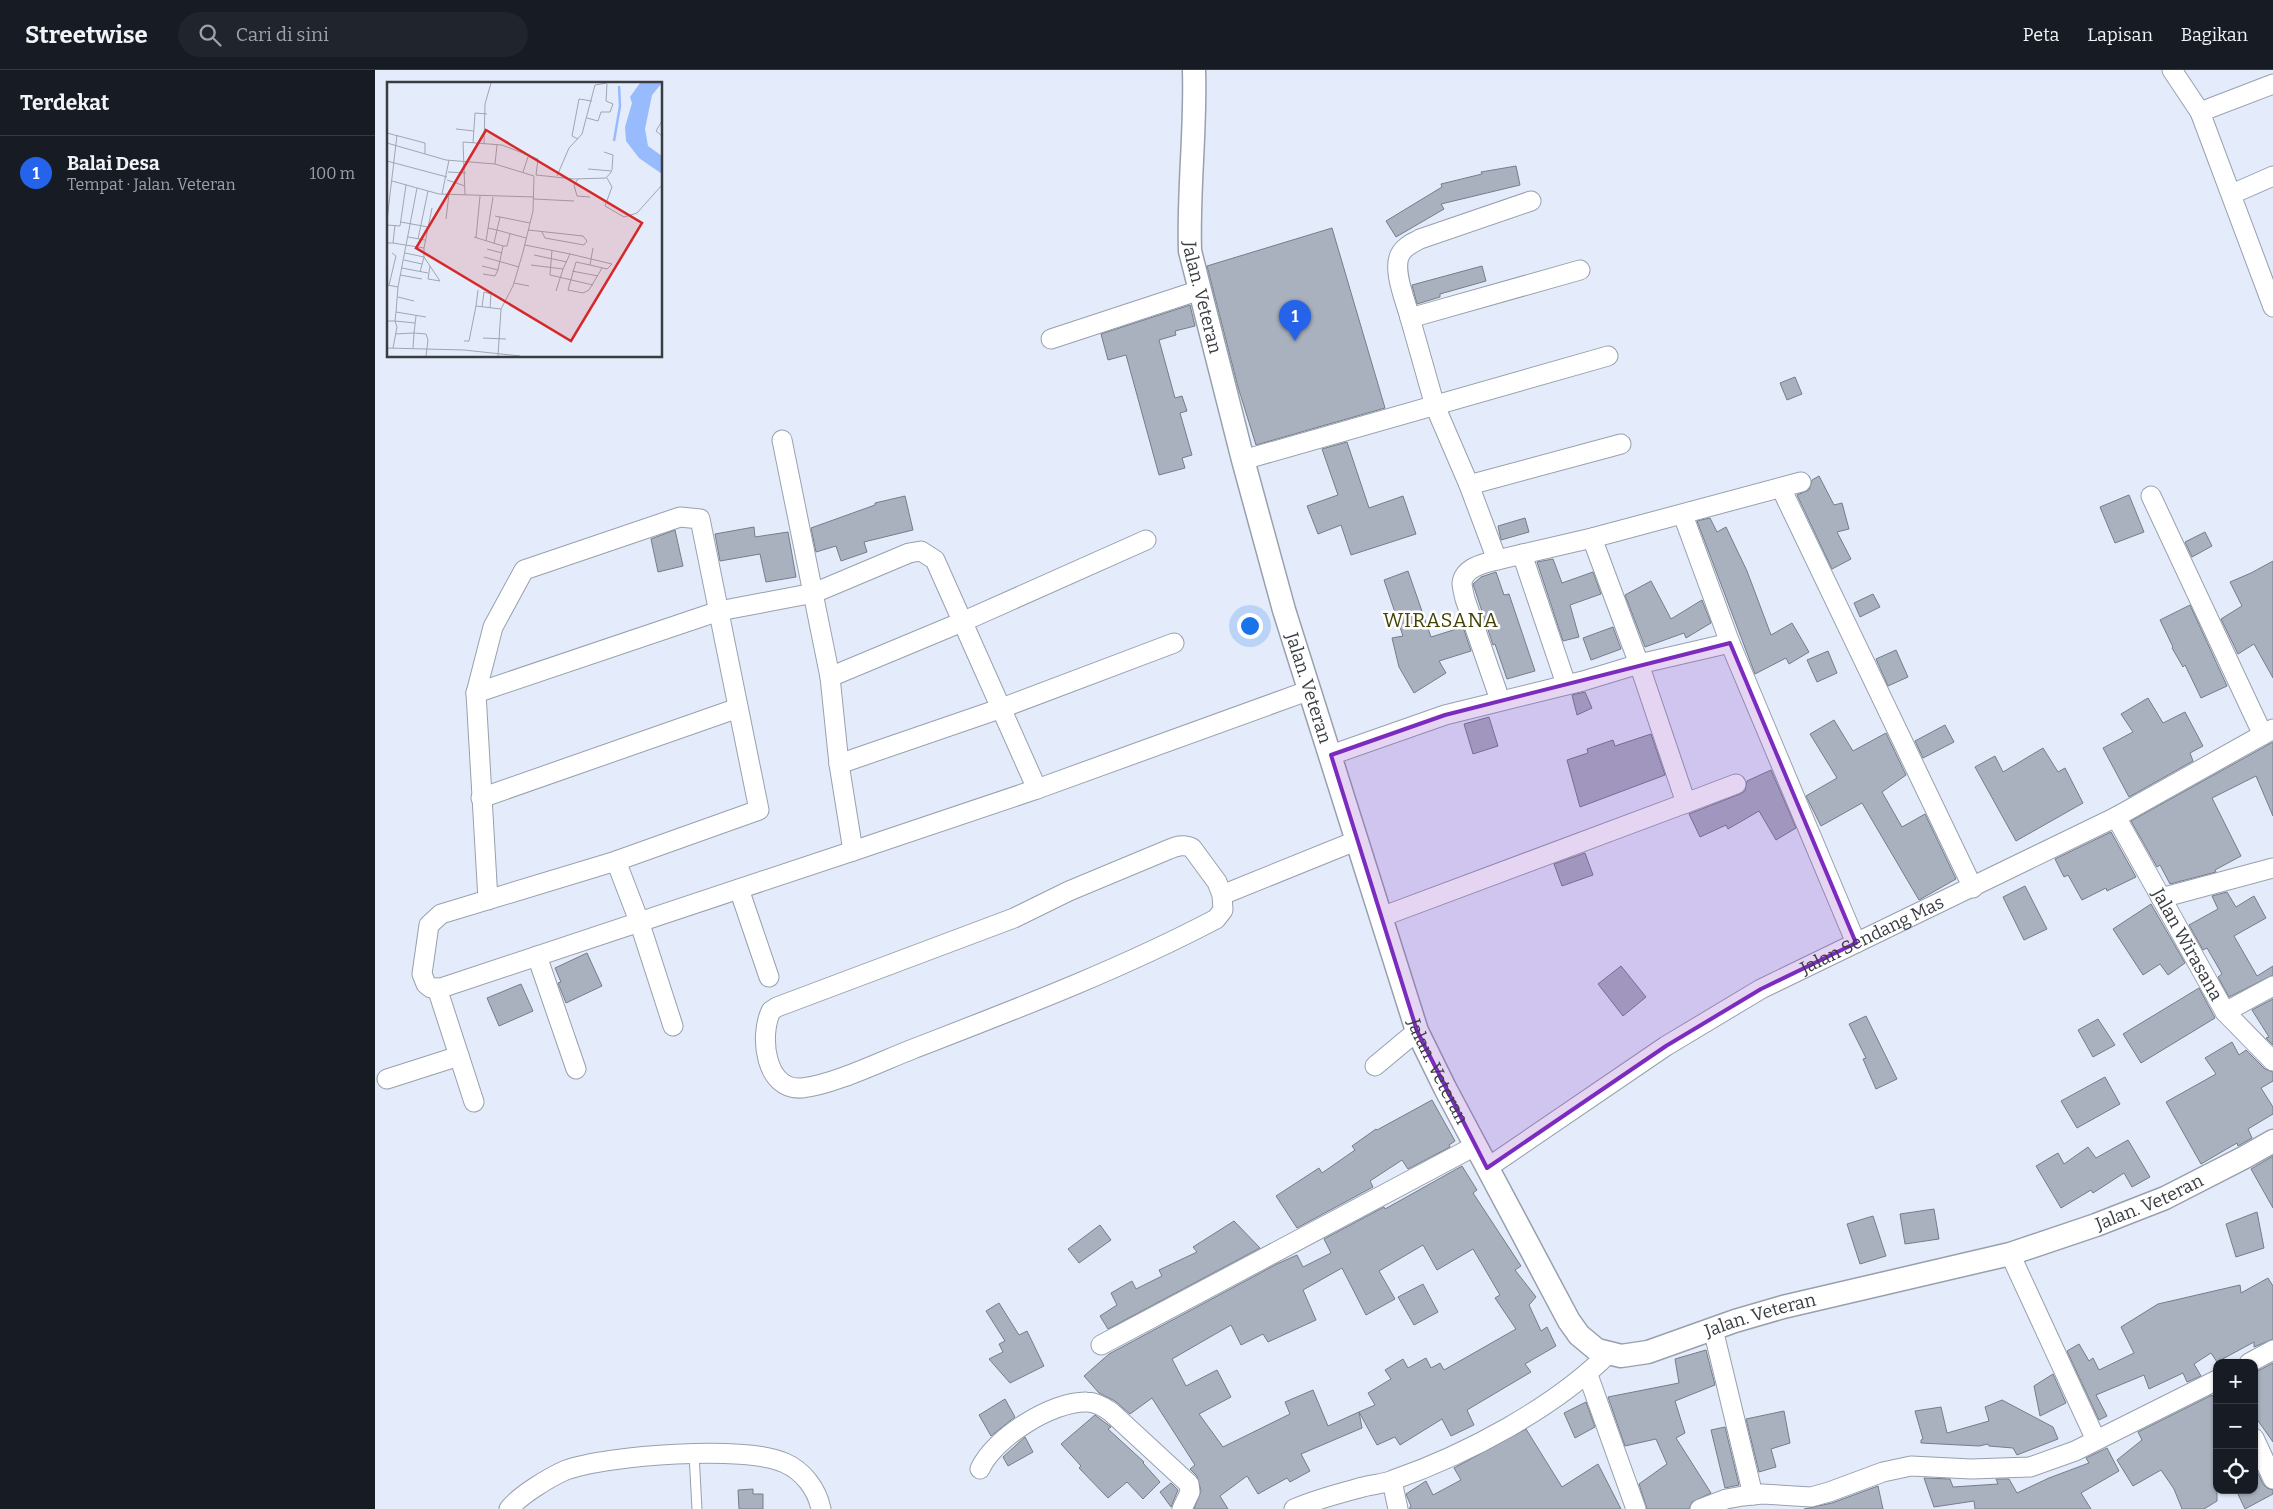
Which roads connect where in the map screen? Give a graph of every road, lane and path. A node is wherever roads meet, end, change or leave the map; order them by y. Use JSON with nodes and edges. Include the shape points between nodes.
{"nodes":[{"id":1,"x":1194,"y":70,"type":"edge"},
{"id":2,"x":2172,"y":70,"type":"edge"},
{"id":3,"x":2273,"y":84,"type":"edge"},
{"id":4,"x":2200,"y":112,"type":"junction"},
{"id":5,"x":2273,"y":176,"type":"edge"},
{"id":6,"x":2232,"y":194,"type":"junction"},
{"id":7,"x":1531,"y":201,"type":"dead end"},
{"id":8,"x":1580,"y":270,"type":"dead end"},
{"id":9,"x":1200,"y":290,"type":"junction"},
{"id":10,"x":2273,"y":307,"type":"edge"},
{"id":11,"x":1410,"y":318,"type":"junction"},
{"id":12,"x":1051,"y":339,"type":"dead end"},
{"id":13,"x":1608,"y":356,"type":"dead end"},
{"id":14,"x":1435,"y":406,"type":"junction"},
{"id":15,"x":782,"y":440,"type":"dead end"},
{"id":16,"x":1621,"y":444,"type":"dead end"},
{"id":17,"x":1243,"y":460,"type":"junction"},
{"id":18,"x":1801,"y":482,"type":"dead end"},
{"id":19,"x":1469,"y":485,"type":"junction"},
{"id":20,"x":1781,"y":488,"type":"junction"},
{"id":21,"x":2151,"y":496,"type":"dead end"},
{"id":22,"x":1683,"y":514,"type":"junction"},
{"id":23,"x":1592,"y":538,"type":"junction"},
{"id":24,"x":1145,"y":540,"type":"dead end"},
{"id":25,"x":1522,"y":554,"type":"junction"},
{"id":26,"x":1497,"y":560,"type":"junction"},
{"id":27,"x":814,"y":593,"type":"junction"},
{"id":28,"x":719,"y":611,"type":"junction"},
{"id":29,"x":962,"y":622,"type":"junction"},
{"id":30,"x":1174,"y":643,"type":"dead end"},
{"id":31,"x":1730,"y":643,"type":"junction"},
{"id":32,"x":1639,"y":664,"type":"junction"},
{"id":33,"x":831,"y":676,"type":"junction"},
{"id":34,"x":1566,"y":684,"type":"junction"},
{"id":35,"x":1310,"y":690,"type":"junction"},
{"id":36,"x":476,"y":694,"type":"junction"},
{"id":37,"x":1500,"y":700,"type":"junction"},
{"id":38,"x":738,"y":708,"type":"junction"},
{"id":39,"x":1002,"y":708,"type":"junction"},
{"id":40,"x":2268,"y":732,"type":"edge"},
{"id":41,"x":1331,"y":755,"type":"junction"},
{"id":42,"x":839,"y":764,"type":"junction"},
{"id":43,"x":1736,"y":784,"type":"dead end"},
{"id":44,"x":1037,"y":789,"type":"junction"},
{"id":45,"x":481,"y":798,"type":"junction"},
{"id":46,"x":1686,"y":802,"type":"junction"},
{"id":47,"x":2116,"y":817,"type":"junction"},
{"id":48,"x":1358,"y":840,"type":"junction"},
{"id":49,"x":853,"y":851,"type":"junction"},
{"id":50,"x":616,"y":861,"type":"junction"},
{"id":51,"x":2273,"y":868,"type":"edge"},
{"id":52,"x":1973,"y":888,"type":"junction"},
{"id":53,"x":739,"y":889,"type":"junction"},
{"id":54,"x":1222,"y":895,"type":"junction"},
{"id":55,"x":2161,"y":898,"type":"junction"},
{"id":56,"x":488,"y":900,"type":"junction"},
{"id":57,"x":1381,"y":917,"type":"junction"},
{"id":58,"x":639,"y":921,"type":"junction"},
{"id":59,"x":1856,"y":943,"type":"junction"},
{"id":60,"x":537,"y":956,"type":"junction"},
{"id":61,"x":769,"y":977,"type":"dead end"},
{"id":62,"x":2273,"y":986,"type":"edge"},
{"id":63,"x":437,"y":988,"type":"junction"},
{"id":64,"x":2225,"y":1012,"type":"junction"},
{"id":65,"x":673,"y":1026,"type":"dead end"},
{"id":66,"x":1417,"y":1030,"type":"junction"},
{"id":67,"x":459,"y":1056,"type":"junction"},
{"id":68,"x":2273,"y":1061,"type":"edge"},
{"id":69,"x":1375,"y":1066,"type":"dead end"},
{"id":70,"x":576,"y":1069,"type":"dead end"},
{"id":71,"x":387,"y":1079,"type":"dead end"},
{"id":72,"x":474,"y":1102,"type":"dead end"},
{"id":73,"x":2273,"y":1141,"type":"edge"},
{"id":74,"x":1475,"y":1146,"type":"junction"},
{"id":75,"x":1487,"y":1168,"type":"junction"},
{"id":76,"x":2010,"y":1254,"type":"junction"},
{"id":77,"x":1713,"y":1329,"type":"junction"},
{"id":78,"x":1101,"y":1345,"type":"dead end"},
{"id":79,"x":2273,"y":1350,"type":"edge"},
{"id":80,"x":1609,"y":1353,"type":"junction"},
{"id":81,"x":2256,"y":1359,"type":"edge"},
{"id":82,"x":1588,"y":1375,"type":"junction"},
{"id":83,"x":2213,"y":1382,"type":"edge"},
{"id":84,"x":2096,"y":1440,"type":"junction"},
{"id":85,"x":2258,"y":1447,"type":"edge"},
{"id":86,"x":694,"y":1454,"type":"junction"},
{"id":87,"x":980,"y":1469,"type":"dead end"},
{"id":88,"x":2273,"y":1479,"type":"edge"},
{"id":89,"x":1391,"y":1481,"type":"junction"},
{"id":90,"x":1753,"y":1495,"type":"junction"},
{"id":91,"x":509,"y":1509,"type":"edge"},
{"id":92,"x":697,"y":1509,"type":"edge"},
{"id":93,"x":821,"y":1509,"type":"edge"},
{"id":94,"x":1182,"y":1509,"type":"edge"},
{"id":95,"x":1294,"y":1509,"type":"edge"},
{"id":96,"x":1398,"y":1509,"type":"edge"},
{"id":97,"x":1637,"y":1509,"type":"edge"},
{"id":98,"x":1700,"y":1509,"type":"edge"}],
"edges":[{"from":1,"to":9,"type":"street","name":"Jalan. Veteran","via":[[1189,223],[1190,251]]},
{"from":2,"to":4,"type":"street"},
{"from":3,"to":4,"type":"street"},
{"from":4,"to":6,"type":"street"},
{"from":5,"to":6,"type":"street"},
{"from":6,"to":10,"type":"street"},
{"from":7,"to":11,"type":"street","via":[[1406,246],[1396,266]]},
{"from":8,"to":11,"type":"street"},
{"from":9,"to":12,"type":"street"},
{"from":9,"to":17,"type":"street","name":"Jalan. Veteran"},
{"from":11,"to":14,"type":"street"},
{"from":13,"to":14,"type":"street"},
{"from":14,"to":17,"type":"street"},
{"from":14,"to":19,"type":"street"},
{"from":15,"to":27,"type":"street"},
{"from":16,"to":19,"type":"street"},
{"from":17,"to":35,"type":"street","name":"Jalan. Veteran","via":[[1284,610]]},
{"from":18,"to":20,"type":"street"},
{"from":19,"to":26,"type":"street"},
{"from":20,"to":22,"type":"street"},
{"from":20,"to":52,"type":"street"},
{"from":21,"to":40,"type":"street"},
{"from":22,"to":23,"type":"street"},
{"from":22,"to":31,"type":"street"},
{"from":23,"to":25,"type":"street"},
{"from":23,"to":32,"type":"street"},
{"from":24,"to":29,"type":"street"},
{"from":25,"to":26,"type":"street"},
{"from":25,"to":34,"type":"street"},
{"from":26,"to":37,"type":"street","via":[[1467,572],[1462,583]]},
{"from":27,"to":28,"type":"street"},
{"from":27,"to":29,"type":"street","via":[[921,550],[935,560]]},
{"from":27,"to":33,"type":"street"},
{"from":28,"to":36,"type":"street"},
{"from":28,"to":36,"type":"street","via":[[700,519],[680,517],[524,570],[493,628]]},
{"from":28,"to":38,"type":"street"},
{"from":29,"to":33,"type":"street"},
{"from":29,"to":39,"type":"street"},
{"from":30,"to":39,"type":"street"},
{"from":31,"to":32,"type":"street"},
{"from":31,"to":59,"type":"street"},
{"from":32,"to":34,"type":"street"},
{"from":32,"to":46,"type":"street"},
{"from":33,"to":42,"type":"street"},
{"from":34,"to":37,"type":"street"},
{"from":35,"to":41,"type":"street","name":"Jalan. Veteran"},
{"from":35,"to":44,"type":"street"},
{"from":36,"to":45,"type":"street"},
{"from":37,"to":41,"type":"street","via":[[1445,715]]},
{"from":38,"to":45,"type":"street"},
{"from":38,"to":50,"type":"street","via":[[759,810]]},
{"from":39,"to":42,"type":"street"},
{"from":39,"to":44,"type":"street"},
{"from":40,"to":47,"type":"street","name":"Jalan Sendang Mas"},
{"from":41,"to":48,"type":"street","name":"Jalan. Veteran"},
{"from":42,"to":49,"type":"street"},
{"from":43,"to":46,"type":"street"},
{"from":44,"to":49,"type":"street"},
{"from":45,"to":56,"type":"street"},
{"from":46,"to":57,"type":"street"},
{"from":47,"to":52,"type":"street","name":"Jalan Sendang Mas"},
{"from":47,"to":55,"type":"street","name":"Jalan Wirasana"},
{"from":48,"to":54,"type":"street"},
{"from":48,"to":57,"type":"street","name":"Jalan. Veteran"},
{"from":49,"to":53,"type":"street"},
{"from":50,"to":56,"type":"street"},
{"from":50,"to":58,"type":"street"},
{"from":51,"to":55,"type":"street"},
{"from":52,"to":59,"type":"street","name":"Jalan Sendang Mas"},
{"from":53,"to":58,"type":"street"},
{"from":53,"to":61,"type":"street"},
{"from":54,"to":54,"type":"street","via":[[1220,915],[1193,931],[1003,1014],[835,1079],[803,1088],[789,1086],[779,1080],[768,1062],[765,1030],[771,1011],[777,1007],[1014,918],[1165,850],[1187,845],[1192,848],[1217,882]]},
{"from":55,"to":64,"type":"street","name":"Jalan Wirasana"},
{"from":56,"to":63,"type":"street","via":[[441,914],[429,925],[423,974],[426,984]]},
{"from":57,"to":66,"type":"street","name":"Jalan. Veteran"},
{"from":58,"to":60,"type":"street"},
{"from":58,"to":65,"type":"street"},
{"from":59,"to":75,"type":"street","name":"Jalan Sendang Mas","via":[[1761,989],[1666,1046]]},
{"from":60,"to":63,"type":"street"},
{"from":60,"to":70,"type":"street"},
{"from":62,"to":64,"type":"street"},
{"from":63,"to":67,"type":"street"},
{"from":64,"to":68,"type":"street","name":"Jalan Wirasana"},
{"from":66,"to":69,"type":"street"},
{"from":66,"to":74,"type":"street","name":"Jalan. Veteran"},
{"from":67,"to":71,"type":"street"},
{"from":67,"to":72,"type":"street"},
{"from":73,"to":76,"type":"street","name":"Jalan. Veteran","via":[[2165,1198]]},
{"from":74,"to":75,"type":"street","name":"Jalan. Veteran"},
{"from":74,"to":78,"type":"street"},
{"from":75,"to":80,"type":"street","name":"Jalan. Veteran","via":[[1569,1321],[1586,1343]]},
{"from":76,"to":77,"type":"street","name":"Jalan. Veteran","via":[[1783,1307]]},
{"from":76,"to":84,"type":"street"},
{"from":77,"to":80,"type":"street","name":"Jalan. Veteran","via":[[1648,1352],[1621,1356]]},
{"from":77,"to":90,"type":"street"},
{"from":79,"to":81,"type":"street"},
{"from":80,"to":82,"type":"street"},
{"from":82,"to":89,"type":"street","via":[[1556,1399],[1455,1455]]},
{"from":82,"to":97,"type":"street"},
{"from":83,"to":84,"type":"street"},
{"from":84,"to":90,"type":"street","via":[[2030,1467],[1911,1466],[1811,1496]]},
{"from":85,"to":88,"type":"street"},
{"from":86,"to":91,"type":"street","via":[[613,1459],[566,1470],[542,1483]]},
{"from":86,"to":92,"type":"lane"},
{"from":86,"to":93,"type":"street","via":[[744,1454],[786,1463],[811,1485]]},
{"from":87,"to":94,"type":"street","via":[[992,1449],[1034,1419],[1065,1405],[1087,1402],[1101,1405],[1132,1429],[1189,1484],[1190,1492]]},
{"from":89,"to":95,"type":"street","via":[[1364,1486]]},
{"from":89,"to":96,"type":"street"},
{"from":90,"to":98,"type":"street","via":[[1726,1499]]}]}
